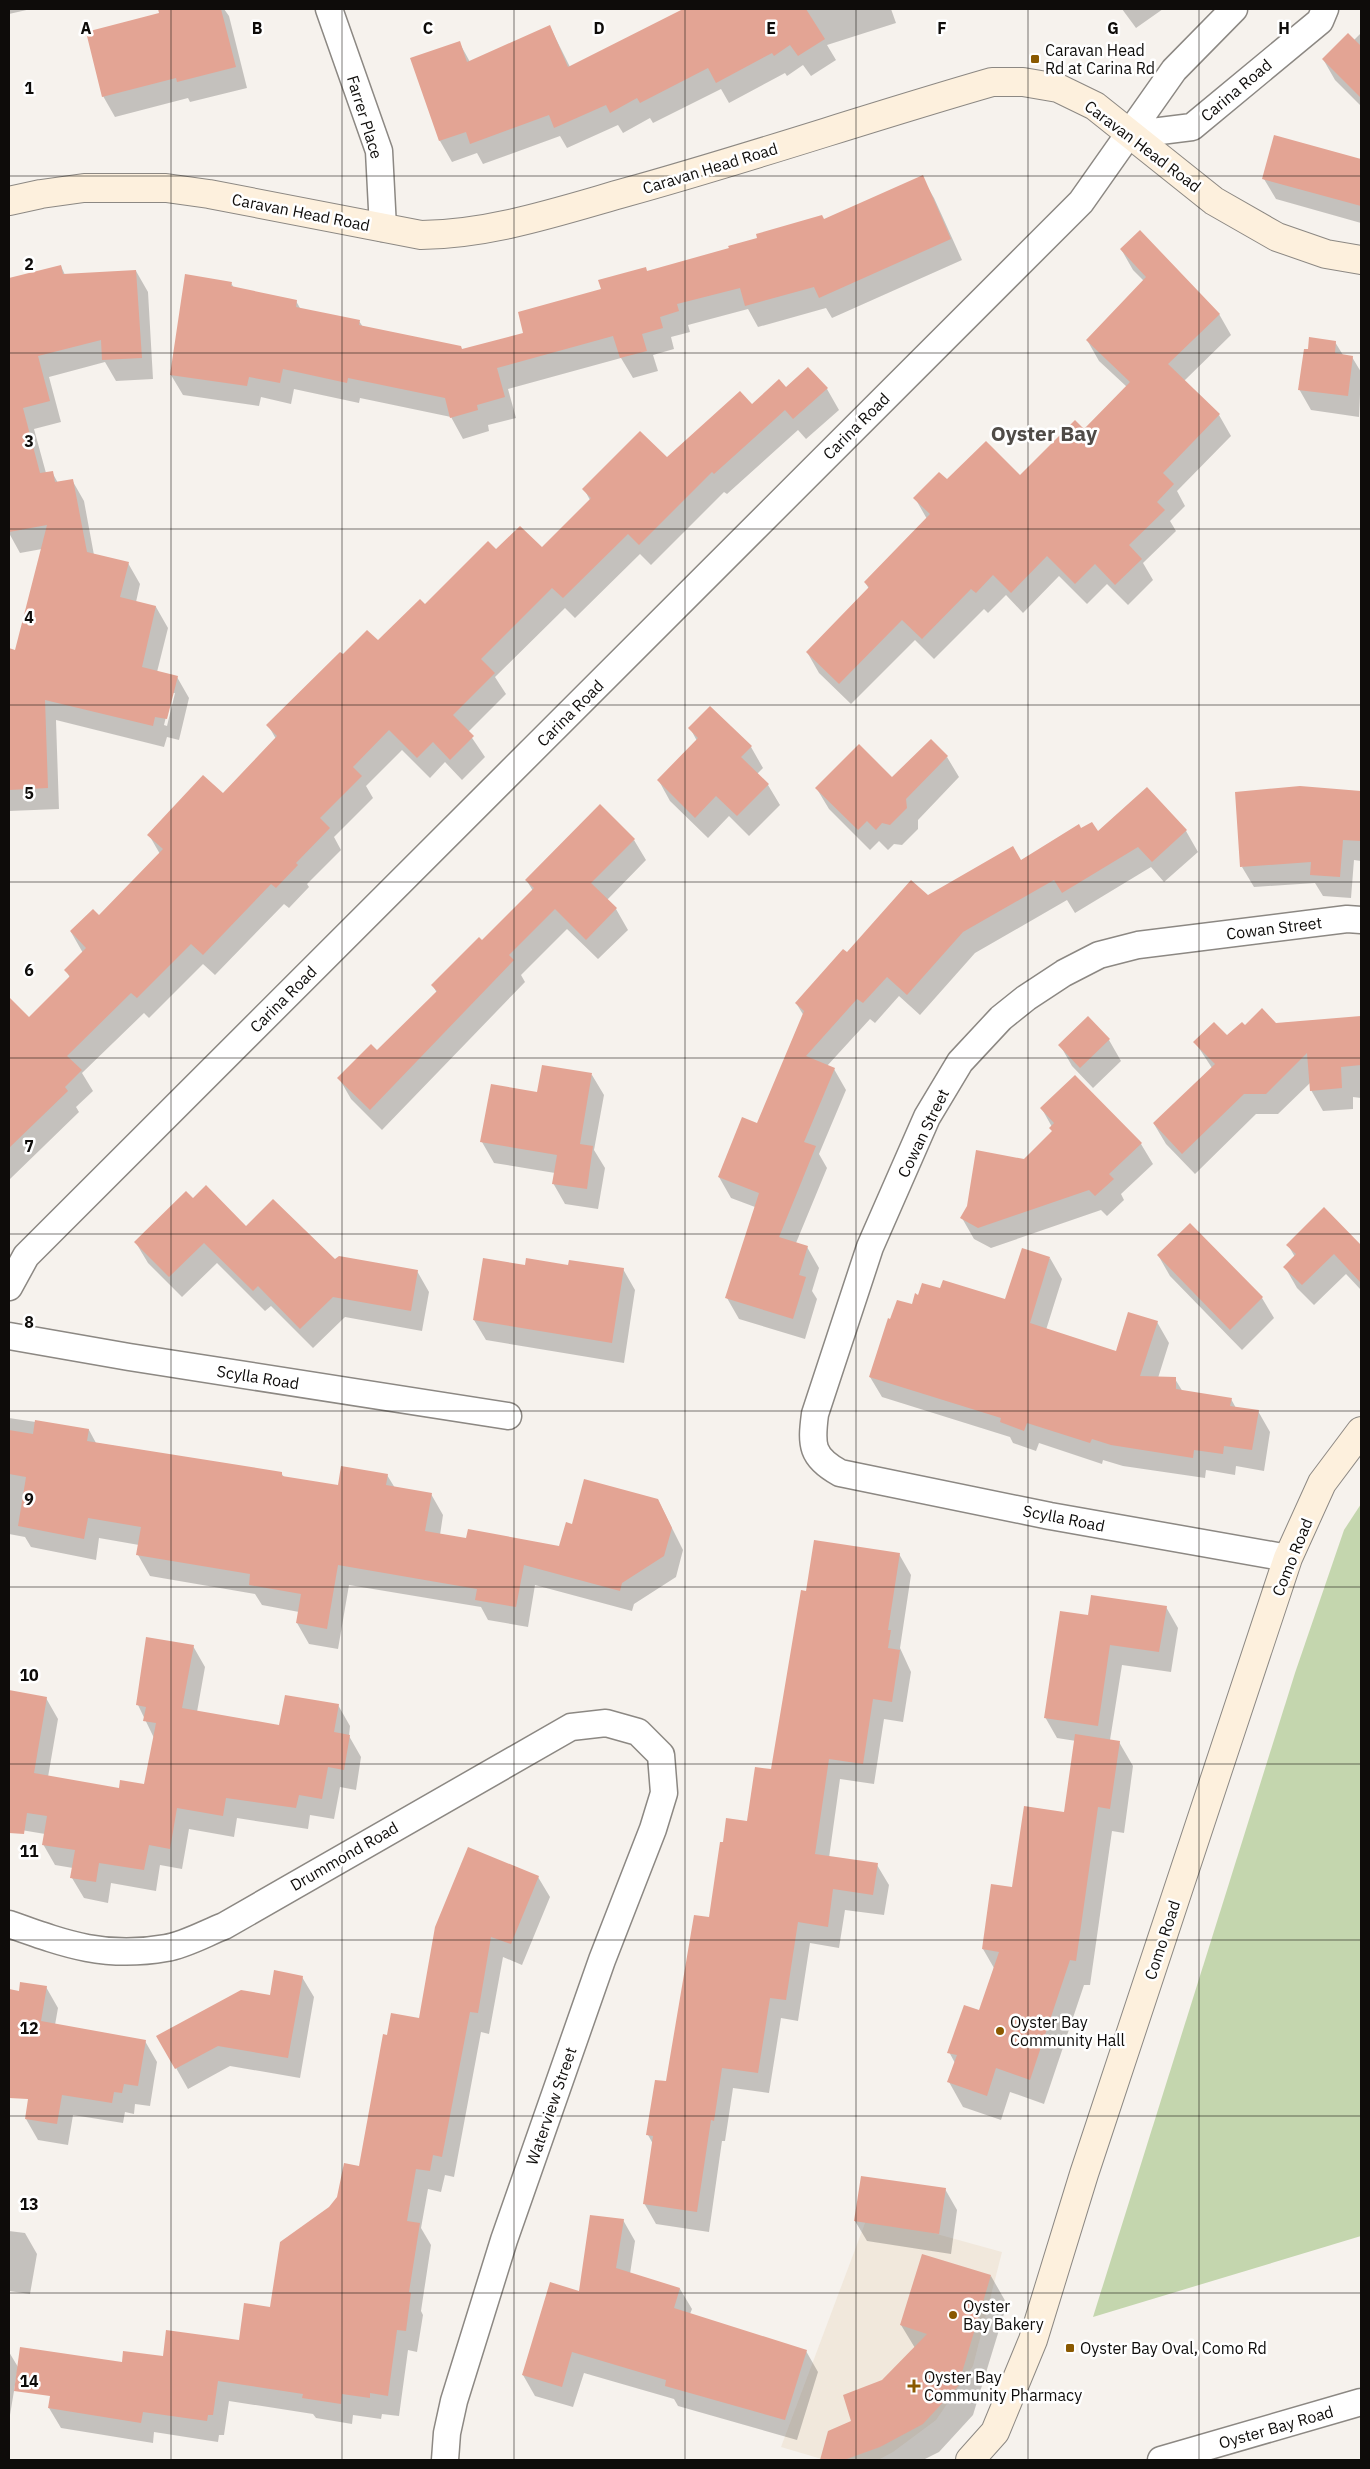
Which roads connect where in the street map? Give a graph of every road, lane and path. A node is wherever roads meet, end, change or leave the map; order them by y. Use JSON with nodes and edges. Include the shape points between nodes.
{"nodes":[{"id":1,"x":330,"y":9,"type":"edge"},
{"id":2,"x":1234,"y":9,"type":"edge"},
{"id":3,"x":1325,"y":9,"type":"edge"},
{"id":4,"x":1128,"y":135,"type":"junction"},
{"id":5,"x":9,"y":201,"type":"edge"},
{"id":6,"x":383,"y":228,"type":"junction"},
{"id":7,"x":1361,"y":260,"type":"edge"},
{"id":8,"x":1361,"y":920,"type":"edge"},
{"id":9,"x":9,"y":1287,"type":"edge"},
{"id":10,"x":9,"y":1336,"type":"edge"},
{"id":11,"x":508,"y":1416,"type":"dead end"},
{"id":12,"x":1361,"y":1431,"type":"edge"},
{"id":13,"x":840,"y":1473,"type":"joint"},
{"id":14,"x":1288,"y":1558,"type":"junction"},
{"id":15,"x":661,"y":1756,"type":"joint"},
{"id":16,"x":9,"y":1924,"type":"edge"},
{"id":17,"x":1361,"y":2402,"type":"edge"},
{"id":18,"x":976,"y":2459,"type":"edge"},
{"id":19,"x":445,"y":2460,"type":"edge"},
{"id":20,"x":1161,"y":2460,"type":"edge"}],
"edges":[{"from":1,"to":6,"type":"street","name":"Farrer Place","via":[[379,151]]},
{"from":2,"to":4,"type":"street","name":"Carina Road","via":[[1174,70]]},
{"from":3,"to":4,"type":"street","name":"Carina Road","via":[[1320,21],[1192,127]]},
{"from":4,"to":6,"type":"street","name":"Caravan Head Road","via":[[1095,106],[1058,88],[1023,82],[992,82],[701,172],[497,227],[421,235]]},
{"from":4,"to":7,"type":"street","name":"Caravan Head Road","via":[[1214,201],[1277,237],[1326,254]]},
{"from":4,"to":9,"type":"street","name":"Carina Road","via":[[1081,202],[26,1256]]},
{"from":5,"to":6,"type":"street","name":"Caravan Head Road","via":[[84,188],[166,188]]},
{"from":8,"to":13,"type":"street","name":"Cowan Street","via":[[1347,919],[1138,945],[1099,955],[1064,973],[1001,1018],[960,1062],[927,1117],[870,1247],[815,1414],[812,1434],[814,1451],[824,1464]]},
{"from":10,"to":11,"type":"street","name":"Scylla Road"},
{"from":12,"to":14,"type":"street","name":"Como Road","via":[[1322,1483]]},
{"from":13,"to":14,"type":"street","name":"Scylla Road","via":[[1050,1516]]},
{"from":14,"to":18,"type":"street","name":"Como Road","via":[[1084,2174],[1033,2340],[995,2432]]},
{"from":15,"to":16,"type":"street","name":"Drummond Road","via":[[638,1732],[606,1723],[571,1727],[224,1926],[168,1948],[114,1953],[66,1944]]},
{"from":15,"to":19,"type":"street","name":"Waterview Street","via":[[664,1793],[653,1829],[602,1960],[504,2240],[454,2401]]},
{"from":17,"to":20,"type":"street","name":"Oyster Bay Road"}]}
